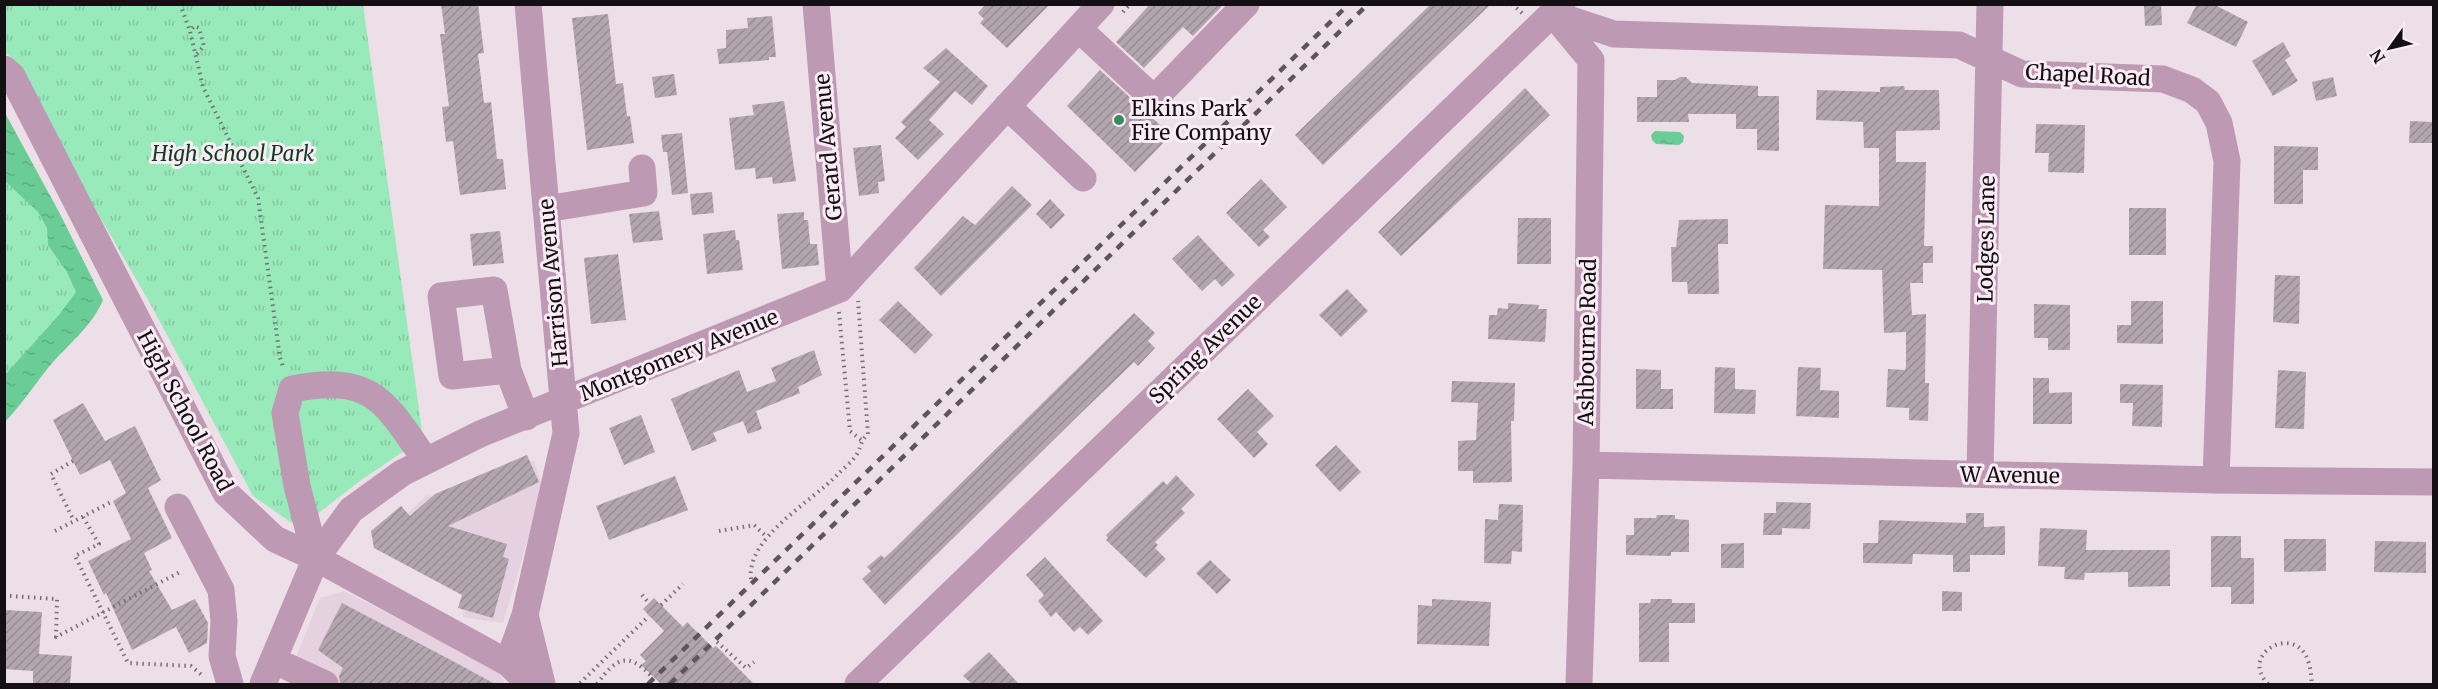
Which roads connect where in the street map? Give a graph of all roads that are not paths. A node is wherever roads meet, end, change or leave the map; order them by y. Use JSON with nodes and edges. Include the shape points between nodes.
{"nodes":[{"id":1,"x":528,"y":4,"type":"edge"},
{"id":2,"x":816,"y":4,"type":"edge"},
{"id":3,"x":1101,"y":4,"type":"edge"},
{"id":4,"x":1246,"y":4,"type":"edge"},
{"id":5,"x":1990,"y":4,"type":"edge"},
{"id":6,"x":1557,"y":9,"type":"edge"},
{"id":7,"x":1078,"y":30,"type":"junction"},
{"id":8,"x":1990,"y":58,"type":"junction"},
{"id":9,"x":4,"y":69,"type":"edge"},
{"id":10,"x":1007,"y":106,"type":"junction"},
{"id":11,"x":642,"y":168,"type":"dead end"},
{"id":12,"x":1083,"y":178,"type":"dead end"},
{"id":13,"x":546,"y":209,"type":"junction"},
{"id":14,"x":842,"y":298,"type":"junction"},
{"id":15,"x":508,"y":370,"type":"dead end"},
{"id":16,"x":563,"y":401,"type":"junction"},
{"id":17,"x":526,"y":417,"type":"junction"},
{"id":18,"x":426,"y":461,"type":"junction"},
{"id":19,"x":1586,"y":465,"type":"junction"},
{"id":20,"x":1980,"y":474,"type":"junction"},
{"id":21,"x":2216,"y":480,"type":"junction"},
{"id":22,"x":2433,"y":482,"type":"edge"},
{"id":23,"x":178,"y":507,"type":"dead end"},
{"id":24,"x":316,"y":558,"type":"junction"},
{"id":25,"x":525,"y":615,"type":"junction"},
{"id":26,"x":508,"y":663,"type":"junction"},
{"id":27,"x":268,"y":672,"type":"edge"},
{"id":28,"x":230,"y":684,"type":"edge"},
{"id":29,"x":325,"y":684,"type":"edge"},
{"id":30,"x":530,"y":684,"type":"edge"},
{"id":31,"x":542,"y":684,"type":"edge"},
{"id":32,"x":858,"y":684,"type":"edge"},
{"id":33,"x":1579,"y":684,"type":"edge"}],
"edges":[{"from":1,"to":13,"type":"street","name":"Harrison Avenue"},
{"from":2,"to":14,"type":"street","name":"Gerard Avenue"},
{"from":3,"to":7,"type":"street","name":"Montgomery Avenue"},
{"from":4,"to":7,"type":"street","via":[[1154,99]]},
{"from":5,"to":8,"type":"street","name":"Lodges Lane"},
{"from":6,"to":8,"type":"street","name":"Chapel Road","via":[[1614,34],[1959,45]]},
{"from":6,"to":19,"type":"street","name":"Ashbourne Road","via":[[1591,60]]},
{"from":6,"to":32,"type":"street","name":"Spring Avenue"},
{"from":7,"to":10,"type":"street","name":"Montgomery Avenue"},
{"from":8,"to":20,"type":"street","name":"Lodges Lane"},
{"from":8,"to":21,"type":"street","name":"Chapel Road","via":[[2022,74],[2163,79],[2208,102],[2219,123],[2227,161]]},
{"from":9,"to":24,"type":"street","name":"High School Road","via":[[18,87],[226,493],[275,539]]},
{"from":10,"to":12,"type":"street"},
{"from":10,"to":14,"type":"street","name":"Montgomery Avenue"},
{"from":11,"to":13,"type":"street","via":[[644,193]]},
{"from":13,"to":16,"type":"street","name":"Harrison Avenue"},
{"from":14,"to":16,"type":"street","name":"Montgomery Avenue"},
{"from":15,"to":17,"type":"street"},
{"from":16,"to":17,"type":"street","name":"Montgomery Avenue"},
{"from":16,"to":25,"type":"street","name":"Harrison Avenue","via":[[566,433]]},
{"from":17,"to":18,"type":"street","name":"Montgomery Avenue"},
{"from":18,"to":24,"type":"street","name":"Montgomery Avenue","via":[[402,473],[351,510]]},
{"from":18,"to":24,"type":"street","via":[[395,414],[372,395],[347,384],[292,389],[285,413],[297,486]]},
{"from":19,"to":20,"type":"street","name":"W Avenue"},
{"from":19,"to":33,"type":"street","name":"Ashbourne Road"},
{"from":20,"to":21,"type":"street","name":"W Avenue"},
{"from":21,"to":22,"type":"street","name":"W Avenue"},
{"from":23,"to":28,"type":"street","via":[[221,590],[222,656]]},
{"from":24,"to":26,"type":"street","name":"High School Road"},
{"from":24,"to":27,"type":"street","name":"Montgomery Avenue"},
{"from":25,"to":26,"type":"street","name":"Harrison Avenue"},
{"from":25,"to":31,"type":"street"},
{"from":26,"to":30,"type":"street","name":"High School Road"},
{"from":27,"to":29,"type":"street"}]}
